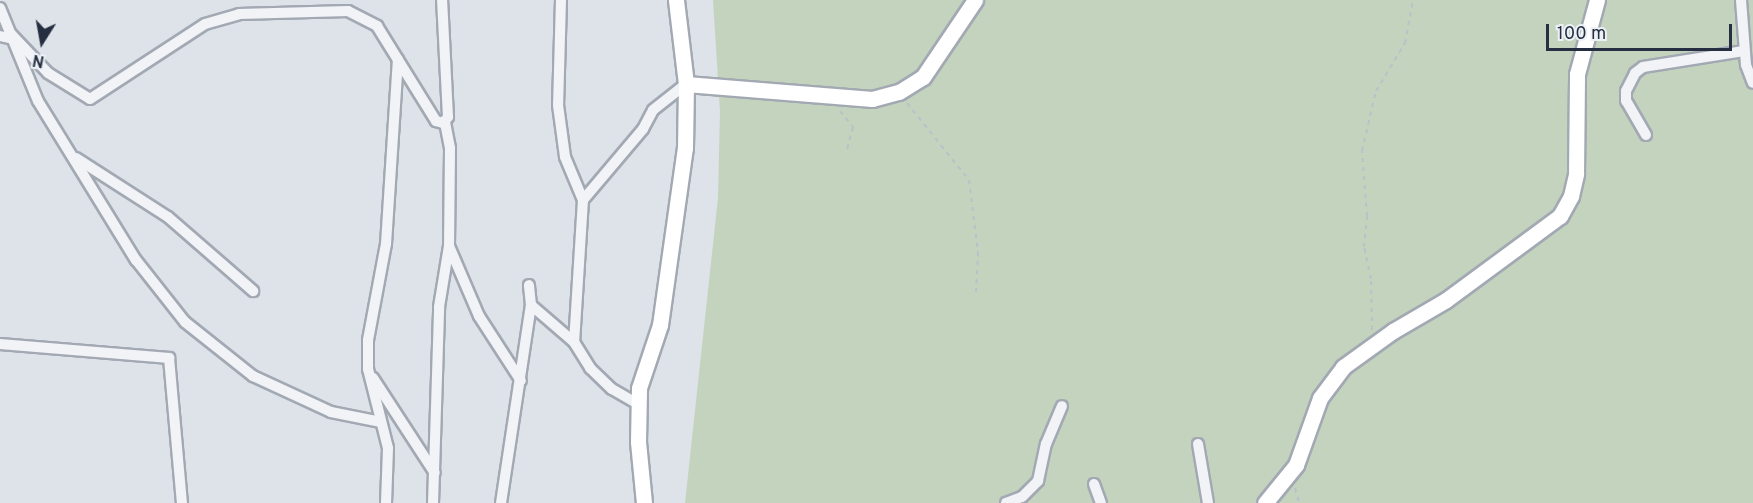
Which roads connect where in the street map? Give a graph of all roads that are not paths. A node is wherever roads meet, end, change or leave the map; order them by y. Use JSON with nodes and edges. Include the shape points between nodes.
{"nodes":[{"id":1,"x":442,"y":0,"type":"edge"},
{"id":2,"x":561,"y":0,"type":"edge"},
{"id":3,"x":676,"y":0,"type":"edge"},
{"id":4,"x":975,"y":0,"type":"edge"},
{"id":5,"x":1597,"y":0,"type":"edge"},
{"id":6,"x":1741,"y":0,"type":"edge"},
{"id":7,"x":0,"y":8,"type":"edge"},
{"id":8,"x":8,"y":36,"type":"edge"},
{"id":9,"x":1744,"y":51,"type":"junction"},
{"id":10,"x":398,"y":59,"type":"junction"},
{"id":11,"x":1753,"y":83,"type":"edge"},
{"id":12,"x":686,"y":84,"type":"junction"},
{"id":13,"x":445,"y":122,"type":"junction"},
{"id":14,"x":1647,"y":135,"type":"dead end"},
{"id":15,"x":73,"y":157,"type":"junction"},
{"id":16,"x":583,"y":200,"type":"junction"},
{"id":17,"x":448,"y":246,"type":"junction"},
{"id":18,"x":529,"y":285,"type":"dead end"},
{"id":19,"x":253,"y":291,"type":"dead end"},
{"id":20,"x":531,"y":305,"type":"junction"},
{"id":21,"x":574,"y":342,"type":"junction"},
{"id":22,"x":0,"y":344,"type":"edge"},
{"id":23,"x":368,"y":369,"type":"junction"},
{"id":24,"x":521,"y":381,"type":"junction"},
{"id":25,"x":638,"y":404,"type":"junction"},
{"id":26,"x":1062,"y":406,"type":"dead end"},
{"id":27,"x":381,"y":422,"type":"junction"},
{"id":28,"x":1198,"y":444,"type":"dead end"},
{"id":29,"x":435,"y":474,"type":"junction"},
{"id":30,"x":1094,"y":484,"type":"dead end"},
{"id":31,"x":385,"y":502,"type":"edge"},
{"id":32,"x":182,"y":503,"type":"edge"},
{"id":33,"x":433,"y":503,"type":"edge"},
{"id":34,"x":501,"y":503,"type":"edge"},
{"id":35,"x":644,"y":503,"type":"edge"},
{"id":36,"x":1006,"y":503,"type":"edge"},
{"id":37,"x":1101,"y":503,"type":"edge"},
{"id":38,"x":1208,"y":503,"type":"edge"},
{"id":39,"x":1265,"y":503,"type":"edge"}],
"edges":[{"from":1,"to":13,"type":"street","via":[[448,117]]},
{"from":2,"to":16,"type":"street","via":[[558,105],[565,157]]},
{"from":3,"to":12,"type":"street"},
{"from":4,"to":12,"type":"street","via":[[923,77],[899,92],[872,99]]},
{"from":5,"to":39,"type":"street","via":[[1577,74],[1576,174],[1571,196],[1560,216],[1456,293],[1343,367],[1320,398],[1296,465]]},
{"from":6,"to":9,"type":"street"},
{"from":7,"to":8,"type":"street"},
{"from":8,"to":10,"type":"street","via":[[48,73],[90,99],[205,24],[239,14],[348,11],[377,26]]},
{"from":8,"to":15,"type":"street","via":[[38,101]]},
{"from":9,"to":11,"type":"street"},
{"from":9,"to":14,"type":"street","via":[[1643,67],[1635,73],[1629,81],[1626,101]]},
{"from":10,"to":13,"type":"street","via":[[436,122]]},
{"from":10,"to":23,"type":"street","via":[[386,244],[368,340]]},
{"from":12,"to":16,"type":"street","via":[[653,110],[643,129]]},
{"from":12,"to":25,"type":"street","via":[[685,148],[662,314],[639,388]]},
{"from":13,"to":17,"type":"street","via":[[450,148]]},
{"from":15,"to":19,"type":"street","via":[[168,217]]},
{"from":15,"to":27,"type":"street","via":[[136,260],[185,322],[253,376],[331,412]]},
{"from":16,"to":21,"type":"street"},
{"from":17,"to":24,"type":"street","via":[[480,316]]},
{"from":17,"to":29,"type":"street","via":[[439,307]]},
{"from":18,"to":20,"type":"street"},
{"from":20,"to":21,"type":"street"},
{"from":20,"to":24,"type":"street"},
{"from":21,"to":25,"type":"street","via":[[597,375]]},
{"from":22,"to":32,"type":"street","via":[[169,358]]},
{"from":23,"to":27,"type":"street"},
{"from":23,"to":29,"type":"street"},
{"from":24,"to":34,"type":"street"},
{"from":25,"to":35,"type":"street"},
{"from":26,"to":36,"type":"street","via":[[1046,444],[1038,481],[1022,497]]},
{"from":27,"to":31,"type":"street","via":[[388,448]]},
{"from":28,"to":38,"type":"street"},
{"from":29,"to":33,"type":"street"},
{"from":30,"to":37,"type":"street"}]}
